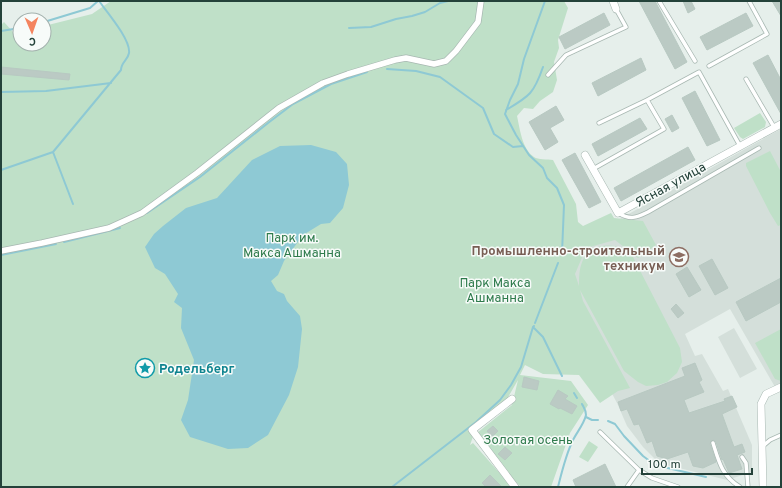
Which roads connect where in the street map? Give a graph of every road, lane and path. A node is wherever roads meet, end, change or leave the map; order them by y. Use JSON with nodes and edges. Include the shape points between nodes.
{"nodes":[{"id":1,"x":481,"y":1,"type":"edge"},
{"id":2,"x":613,"y":1,"type":"edge"},
{"id":3,"x":659,"y":1,"type":"edge"},
{"id":4,"x":749,"y":1,"type":"edge"},
{"id":5,"x":616,"y":9,"type":"joint"},
{"id":6,"x":695,"y":61,"type":"dead end"},
{"id":7,"x":709,"y":66,"type":"dead end"},
{"id":8,"x":548,"y":75,"type":"dead end"},
{"id":9,"x":746,"y":79,"type":"dead end"},
{"id":10,"x":647,"y":100,"type":"junction"},
{"id":11,"x":599,"y":123,"type":"dead end"},
{"id":12,"x":781,"y":124,"type":"edge"},
{"id":13,"x":774,"y":127,"type":"junction"},
{"id":14,"x":740,"y":146,"type":"junction"},
{"id":15,"x":759,"y":148,"type":"dead end"},
{"id":16,"x":585,"y":155,"type":"dead end"},
{"id":17,"x":593,"y":169,"type":"junction"},
{"id":18,"x":618,"y":213,"type":"junction"},
{"id":19,"x":1,"y":251,"type":"edge"},
{"id":20,"x":781,"y":387,"type":"edge"},
{"id":21,"x":512,"y":399,"type":"dead end"},
{"id":22,"x":600,"y":432,"type":"dead end"},
{"id":23,"x":781,"y":436,"type":"edge"},
{"id":24,"x":712,"y":443,"type":"dead end"},
{"id":25,"x":762,"y":447,"type":"junction"},
{"id":26,"x":742,"y":457,"type":"dead end"},
{"id":27,"x":638,"y":470,"type":"junction"},
{"id":28,"x":515,"y":487,"type":"edge"},
{"id":29,"x":627,"y":487,"type":"edge"},
{"id":30,"x":678,"y":487,"type":"edge"},
{"id":31,"x":740,"y":487,"type":"edge"},
{"id":32,"x":748,"y":487,"type":"edge"},
{"id":33,"x":763,"y":487,"type":"edge"}],
"edges":[{"from":1,"to":19,"type":"street","via":[[478,22],[446,61],[434,64],[406,58],[395,60],[323,84],[279,108],[142,213],[109,228]]},
{"from":2,"to":5,"type":"street"},
{"from":3,"to":6,"type":"lane"},
{"from":4,"to":7,"type":"lane","via":[[767,34]]},
{"from":5,"to":8,"type":"lane","via":[[626,27],[566,55]]},
{"from":9,"to":13,"type":"lane"},
{"from":10,"to":11,"type":"lane"},
{"from":10,"to":14,"type":"lane","via":[[699,72]]},
{"from":10,"to":17,"type":"lane","via":[[664,129]]},
{"from":12,"to":13,"type":"street","name":"Ясная улица"},
{"from":13,"to":14,"type":"street","name":"Ясная улица"},
{"from":14,"to":18,"type":"street","name":"Ясная улица"},
{"from":15,"to":18,"type":"lane","via":[[638,217],[630,218]]},
{"from":16,"to":17,"type":"street"},
{"from":17,"to":18,"type":"street"},
{"from":20,"to":25,"type":"street","via":[[766,394],[761,404]]},
{"from":21,"to":28,"type":"street","via":[[472,430]]},
{"from":22,"to":27,"type":"lane"},
{"from":23,"to":25,"type":"lane","via":[[770,440]]},
{"from":24,"to":31,"type":"lane","via":[[721,468],[731,482]]},
{"from":25,"to":33,"type":"street"},
{"from":26,"to":32,"type":"lane","via":[[746,463]]},
{"from":27,"to":29,"type":"lane"},
{"from":27,"to":30,"type":"lane"}]}
